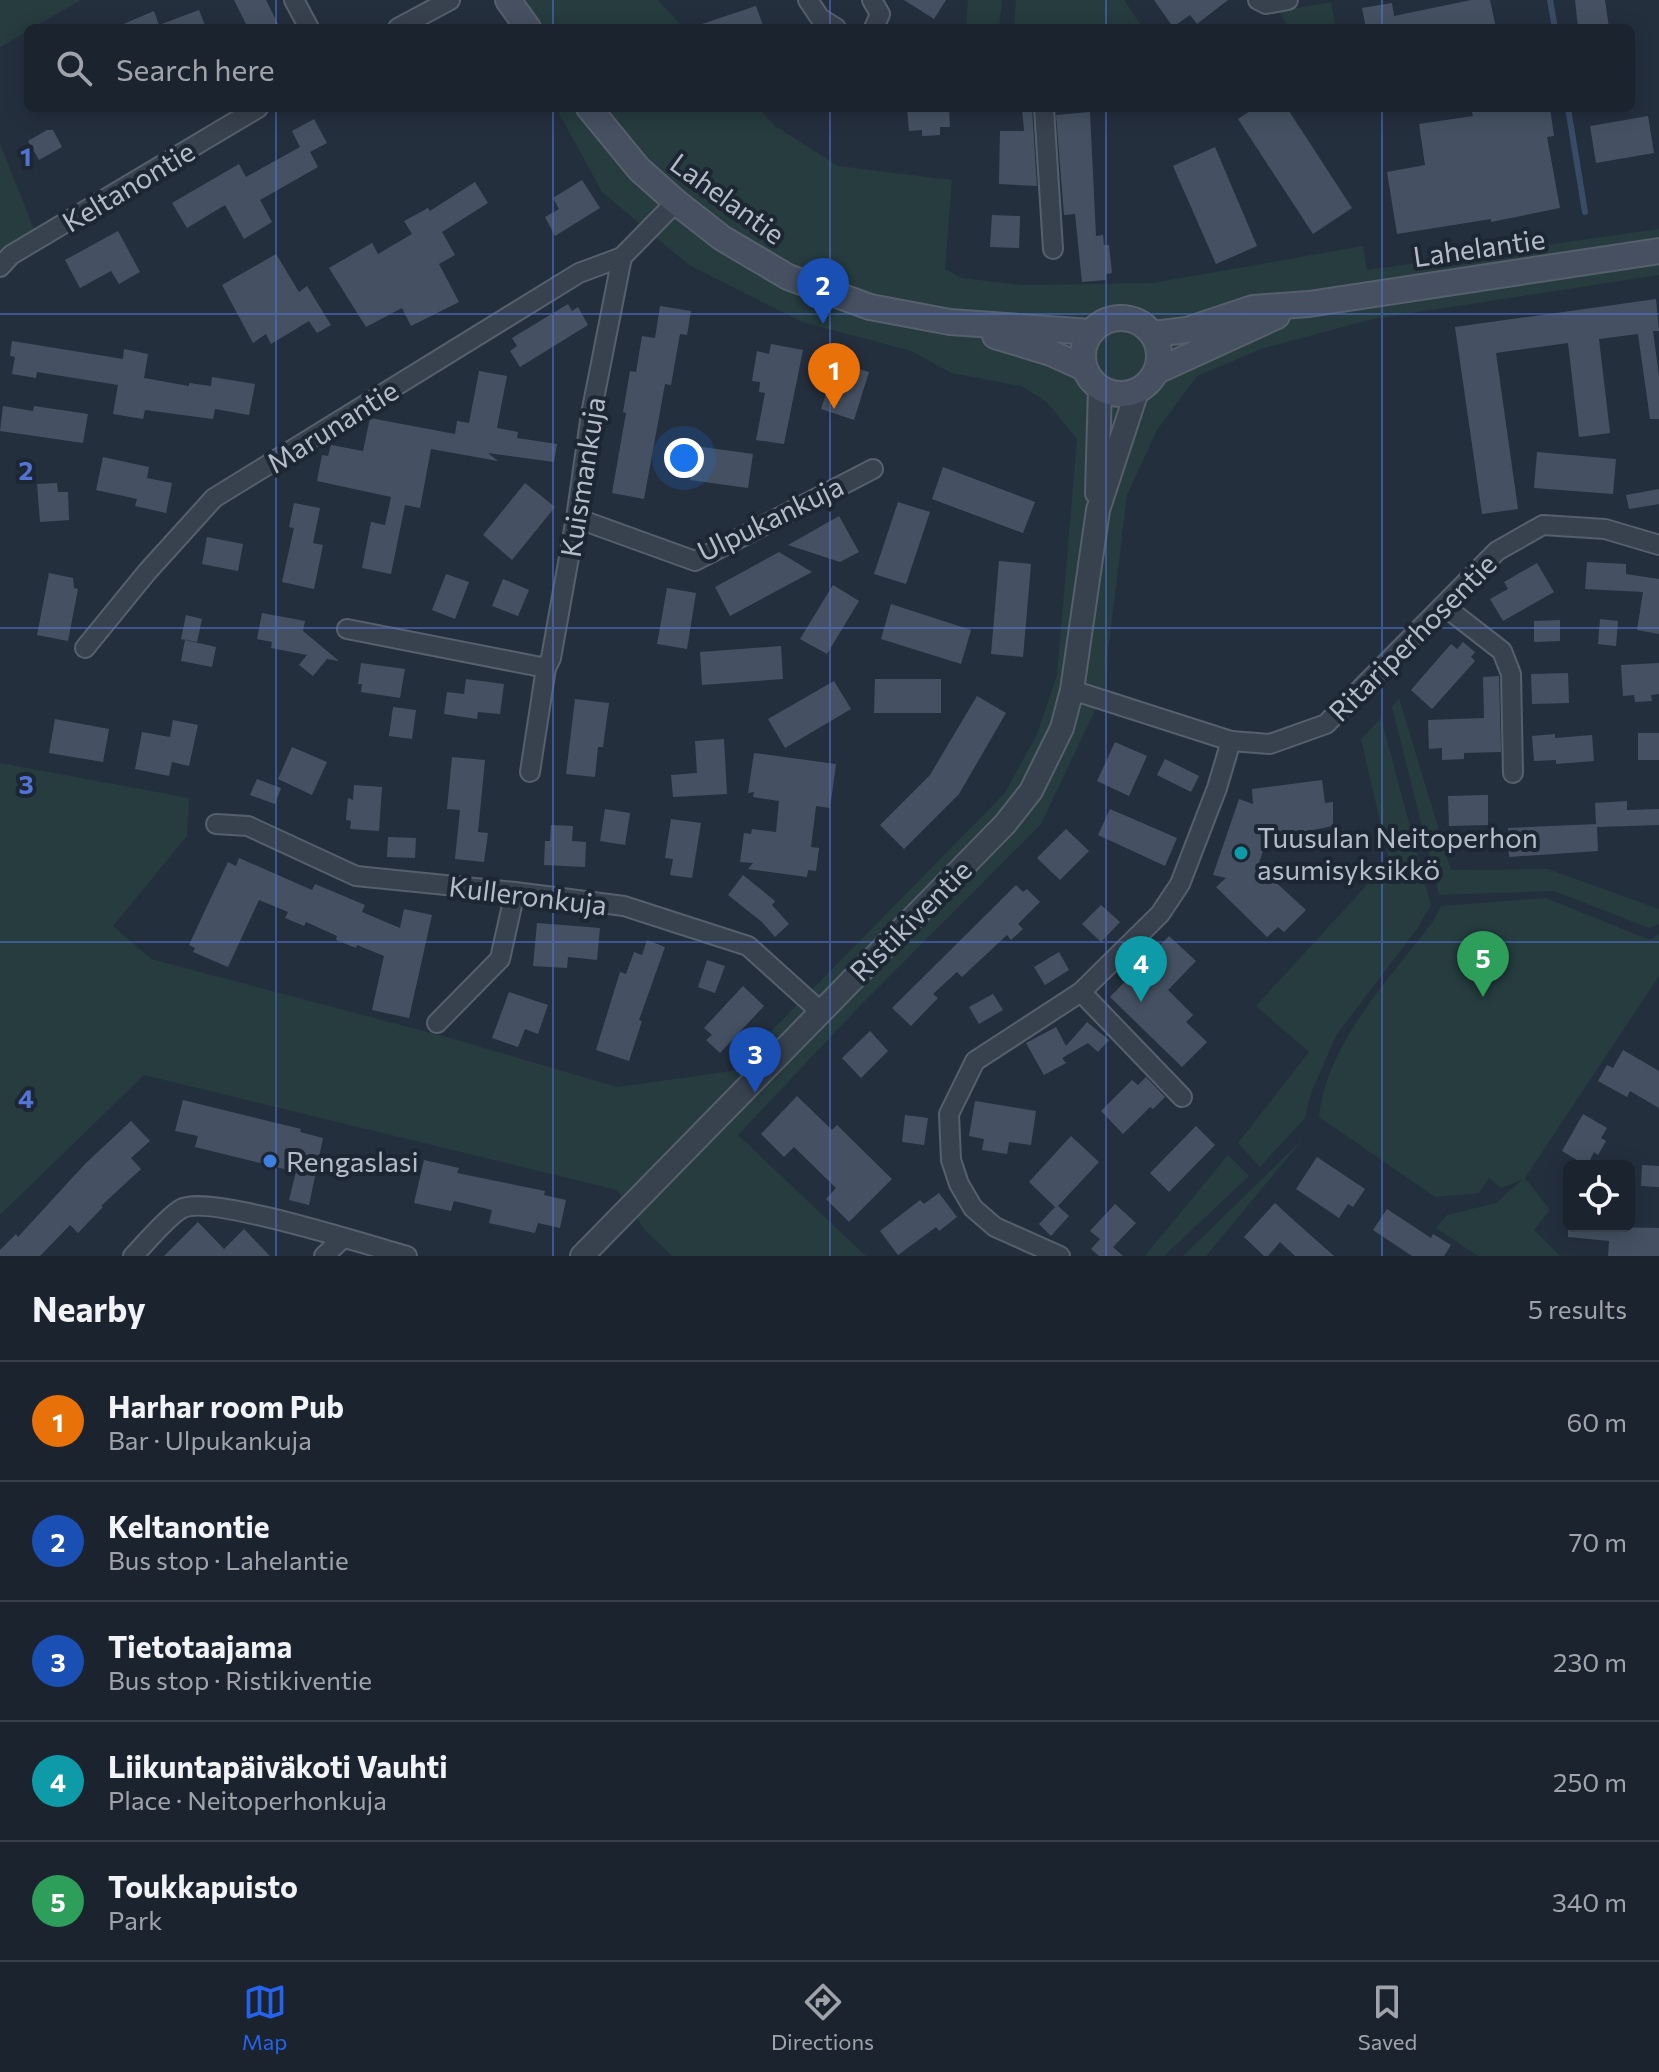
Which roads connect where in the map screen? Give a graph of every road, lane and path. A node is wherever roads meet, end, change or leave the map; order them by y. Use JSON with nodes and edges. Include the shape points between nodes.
{"nodes":[{"id":1,"x":294,"y":0,"type":"edge"},
{"id":2,"x":450,"y":0,"type":"edge"},
{"id":3,"x":508,"y":0,"type":"edge"},
{"id":4,"x":808,"y":0,"type":"edge"},
{"id":5,"x":872,"y":0,"type":"edge"},
{"id":6,"x":1288,"y":0,"type":"edge"},
{"id":7,"x":1262,"y":2,"type":"edge"},
{"id":8,"x":307,"y":24,"type":"edge"},
{"id":9,"x":405,"y":24,"type":"edge"},
{"id":10,"x":525,"y":24,"type":"edge"},
{"id":11,"x":830,"y":24,"type":"edge"},
{"id":12,"x":876,"y":24,"type":"edge"},
{"id":13,"x":251,"y":112,"type":"edge"},
{"id":14,"x":592,"y":112,"type":"edge"},
{"id":15,"x":1044,"y":112,"type":"edge"},
{"id":16,"x":676,"y":202,"type":"junction"},
{"id":17,"x":1053,"y":249,"type":"dead end"},
{"id":18,"x":1659,"y":251,"type":"edge"},
{"id":19,"x":622,"y":257,"type":"junction"},
{"id":20,"x":0,"y":267,"type":"edge"},
{"id":21,"x":1309,"y":304,"type":"junction"},
{"id":22,"x":950,"y":322,"type":"junction"},
{"id":23,"x":1091,"y":332,"type":"junction"},
{"id":24,"x":1153,"y":334,"type":"junction"},
{"id":25,"x":1084,"y":368,"type":"junction"},
{"id":26,"x":1157,"y":371,"type":"junction"},
{"id":27,"x":1100,"y":388,"type":"junction"},
{"id":28,"x":1137,"y":391,"type":"junction"},
{"id":29,"x":873,"y":469,"type":"dead end"},
{"id":30,"x":1098,"y":510,"type":"junction"},
{"id":31,"x":576,"y":518,"type":"junction"},
{"id":32,"x":1659,"y":545,"type":"edge"},
{"id":33,"x":1444,"y":606,"type":"junction"},
{"id":34,"x":347,"y":629,"type":"dead end"},
{"id":35,"x":85,"y":648,"type":"dead end"},
{"id":36,"x":546,"y":668,"type":"junction"},
{"id":37,"x":1072,"y":690,"type":"junction"},
{"id":38,"x":1231,"y":741,"type":"junction"},
{"id":39,"x":530,"y":772,"type":"dead end"},
{"id":40,"x":1513,"y":773,"type":"dead end"},
{"id":41,"x":216,"y":824,"type":"dead end"},
{"id":42,"x":515,"y":892,"type":"junction"},
{"id":43,"x":1081,"y":992,"type":"junction"},
{"id":44,"x":820,"y":1011,"type":"junction"},
{"id":45,"x":437,"y":1023,"type":"dead end"},
{"id":46,"x":1182,"y":1097,"type":"dead end"},
{"id":47,"x":342,"y":1239,"type":"junction"},
{"id":48,"x":133,"y":1256,"type":"edge"},
{"id":49,"x":324,"y":1256,"type":"edge"},
{"id":50,"x":407,"y":1256,"type":"edge"},
{"id":51,"x":582,"y":1256,"type":"edge"},
{"id":52,"x":1060,"y":1256,"type":"edge"}],
"edges":[{"from":1,"to":8,"type":"street"},
{"from":2,"to":9,"type":"street"},
{"from":3,"to":10,"type":"main road"},
{"from":4,"to":11,"type":"street"},
{"from":5,"to":12,"type":"street","via":[[880,14]]},
{"from":6,"to":7,"type":"street"},
{"from":13,"to":20,"type":"street","name":"Keltanontie","via":[[11,255]]},
{"from":14,"to":16,"type":"main road","name":"Lahelantie","via":[[639,169]]},
{"from":15,"to":17,"type":"street"},
{"from":16,"to":19,"type":"street"},
{"from":16,"to":22,"type":"main road","name":"Lahelantie","via":[[722,238],[788,277],[870,307]]},
{"from":18,"to":21,"type":"main road","name":"Lahelantie"},
{"from":19,"to":31,"type":"street","name":"Kuismankuja"},
{"from":19,"to":35,"type":"street","name":"Marunantie","via":[[579,273],[214,498]]},
{"from":21,"to":24,"type":"main road","name":"Lahelantie","via":[[1253,308],[1187,330]]},
{"from":21,"to":26,"type":"main road","name":"Lahelantie"},
{"from":22,"to":23,"type":"main road","name":"Lahelantie"},
{"from":22,"to":25,"type":"main road","name":"Lahelantie"},
{"from":23,"to":24,"type":"main road","via":[[1123,317],[1135,319]]},
{"from":23,"to":25,"type":"main road","via":[[1083,349]]},
{"from":24,"to":26,"type":"main road","via":[[1160,352]]},
{"from":25,"to":27,"type":"main road"},
{"from":26,"to":28,"type":"main road"},
{"from":27,"to":28,"type":"main road","via":[[1118,395]]},
{"from":27,"to":30,"type":"street","name":"Ristikiventie"},
{"from":28,"to":30,"type":"street","name":"Ristikiventie"},
{"from":29,"to":31,"type":"street","name":"Ulpukankuja","via":[[695,561]]},
{"from":30,"to":37,"type":"street","name":"Ristikiventie"},
{"from":31,"to":36,"type":"street","name":"Kuismankuja"},
{"from":32,"to":33,"type":"street","name":"Ritariperhosentie","via":[[1605,529],[1543,525],[1497,551]]},
{"from":33,"to":38,"type":"street","name":"Ritariperhosentie","via":[[1326,724],[1270,744]]},
{"from":33,"to":40,"type":"street","via":[[1502,651],[1511,674]]},
{"from":34,"to":36,"type":"street"},
{"from":36,"to":39,"type":"street","name":"Kuismankuja"},
{"from":37,"to":38,"type":"street","name":"Ritariperhosentie"},
{"from":37,"to":44,"type":"street","name":"Ristikiventie","via":[[1050,757],[1031,791],[1005,824]]},
{"from":38,"to":43,"type":"street","via":[[1180,884],[1160,914]]},
{"from":41,"to":42,"type":"street","name":"Kulleronkuja","via":[[248,826],[356,876]]},
{"from":42,"to":44,"type":"street","name":"Kulleronkuja","via":[[624,906],[748,946]]},
{"from":42,"to":45,"type":"street","via":[[500,959]]},
{"from":43,"to":46,"type":"street"},
{"from":43,"to":52,"type":"street","via":[[975,1061],[949,1114],[951,1160],[973,1208],[995,1227]]},
{"from":44,"to":51,"type":"street","name":"Ristikiventie"},
{"from":47,"to":48,"type":"street","via":[[201,1205],[182,1208]]},
{"from":47,"to":49,"type":"street"},
{"from":47,"to":50,"type":"street"}]}
